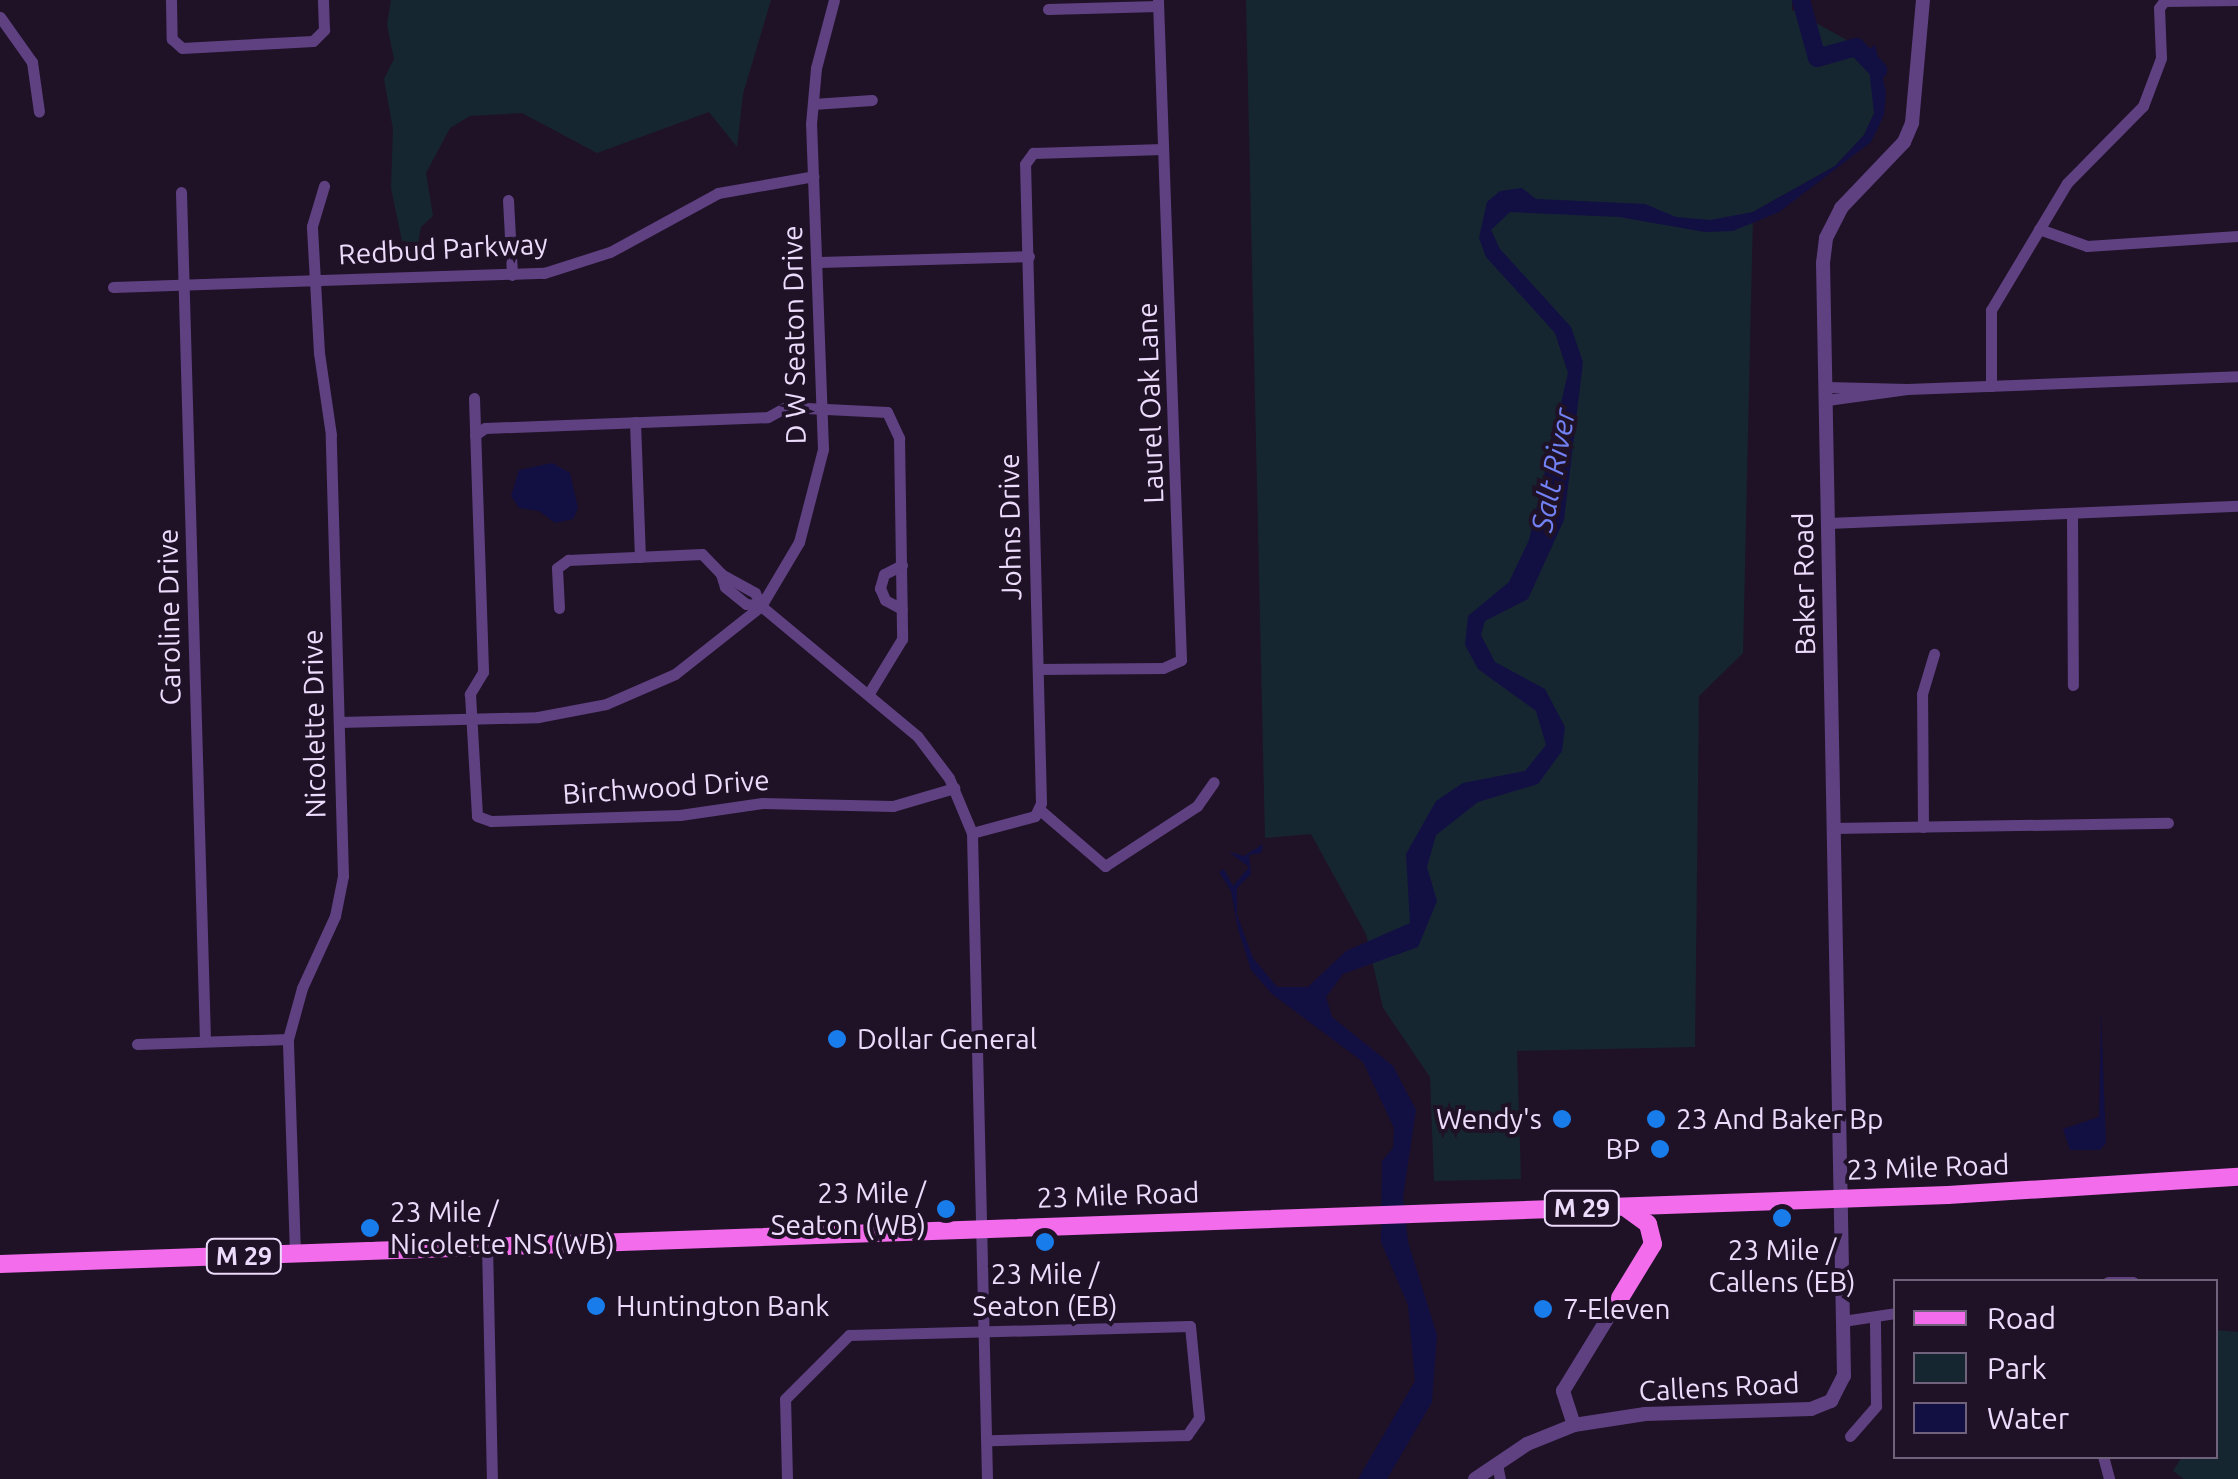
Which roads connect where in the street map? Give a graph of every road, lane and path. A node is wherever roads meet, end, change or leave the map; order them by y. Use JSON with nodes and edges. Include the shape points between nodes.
{"nodes":[{"id":1,"x":171,"y":0,"type":"edge"},
{"id":2,"x":324,"y":0,"type":"edge"},
{"id":3,"x":834,"y":0,"type":"edge"},
{"id":4,"x":1923,"y":0,"type":"edge"},
{"id":5,"x":2238,"y":0,"type":"edge"},
{"id":6,"x":1158,"y":3,"type":"edge"},
{"id":7,"x":1048,"y":9,"type":"dead end"},
{"id":8,"x":0,"y":18,"type":"edge"},
{"id":9,"x":872,"y":100,"type":"dead end"},
{"id":10,"x":812,"y":104,"type":"junction"},
{"id":11,"x":39,"y":112,"type":"dead end"},
{"id":12,"x":1163,"y":149,"type":"junction"},
{"id":13,"x":814,"y":176,"type":"junction"},
{"id":14,"x":324,"y":186,"type":"dead end"},
{"id":15,"x":181,"y":192,"type":"dead end"},
{"id":16,"x":508,"y":200,"type":"dead end"},
{"id":17,"x":2039,"y":229,"type":"junction"},
{"id":18,"x":2238,"y":236,"type":"edge"},
{"id":19,"x":1029,"y":256,"type":"junction"},
{"id":20,"x":819,"y":262,"type":"junction"},
{"id":21,"x":512,"y":276,"type":"junction"},
{"id":22,"x":315,"y":280,"type":"junction"},
{"id":23,"x":185,"y":286,"type":"junction"},
{"id":24,"x":114,"y":287,"type":"dead end"},
{"id":25,"x":2238,"y":376,"type":"edge"},
{"id":26,"x":1991,"y":386,"type":"junction"},
{"id":27,"x":1828,"y":393,"type":"junction"},
{"id":28,"x":474,"y":398,"type":"dead end"},
{"id":29,"x":824,"y":405,"type":"junction"},
{"id":30,"x":634,"y":422,"type":"junction"},
{"id":31,"x":475,"y":436,"type":"junction"},
{"id":32,"x":2238,"y":506,"type":"edge"},
{"id":33,"x":2072,"y":513,"type":"junction"},
{"id":34,"x":1828,"y":524,"type":"junction"},
{"id":35,"x":640,"y":557,"type":"junction"},
{"id":36,"x":902,"y":565,"type":"junction"},
{"id":37,"x":761,"y":606,"type":"junction"},
{"id":38,"x":559,"y":608,"type":"dead end"},
{"id":39,"x":902,"y":609,"type":"junction"},
{"id":40,"x":1934,"y":654,"type":"dead end"},
{"id":41,"x":1038,"y":669,"type":"junction"},
{"id":42,"x":2073,"y":685,"type":"dead end"},
{"id":43,"x":869,"y":692,"type":"junction"},
{"id":44,"x":471,"y":719,"type":"junction"},
{"id":45,"x":338,"y":722,"type":"junction"},
{"id":46,"x":1214,"y":782,"type":"dead end"},
{"id":47,"x":954,"y":788,"type":"junction"},
{"id":48,"x":1040,"y":810,"type":"junction"},
{"id":49,"x":2168,"y":823,"type":"dead end"},
{"id":50,"x":1832,"y":828,"type":"junction"},
{"id":51,"x":1924,"y":828,"type":"junction"},
{"id":52,"x":972,"y":832,"type":"junction"},
{"id":53,"x":288,"y":1039,"type":"junction"},
{"id":54,"x":205,"y":1041,"type":"junction"},
{"id":55,"x":137,"y":1044,"type":"dead end"},
{"id":56,"x":2238,"y":1177,"type":"edge"},
{"id":57,"x":1842,"y":1198,"type":"junction"},
{"id":58,"x":1625,"y":1207,"type":"junction"},
{"id":59,"x":980,"y":1228,"type":"junction"},
{"id":60,"x":487,"y":1244,"type":"junction"},
{"id":61,"x":295,"y":1254,"type":"junction"},
{"id":62,"x":0,"y":1264,"type":"edge"},
{"id":63,"x":1620,"y":1298,"type":"joint"},
{"id":64,"x":1893,"y":1314,"type":"edge"},
{"id":65,"x":1875,"y":1320,"type":"junction"},
{"id":66,"x":1843,"y":1321,"type":"junction"},
{"id":67,"x":986,"y":1331,"type":"junction"},
{"id":68,"x":1574,"y":1425,"type":"junction"},
{"id":69,"x":1850,"y":1436,"type":"dead end"},
{"id":70,"x":990,"y":1440,"type":"junction"},
{"id":71,"x":1498,"y":1472,"type":"edge"},
{"id":72,"x":492,"y":1479,"type":"edge"},
{"id":73,"x":788,"y":1479,"type":"edge"},
{"id":74,"x":987,"y":1479,"type":"edge"},
{"id":75,"x":1475,"y":1479,"type":"edge"}],
"edges":[{"from":1,"to":2,"type":"street","via":[[174,45],[320,37]]},
{"from":3,"to":10,"type":"street","name":"D W Seaton Drive"},
{"from":4,"to":27,"type":"street","name":"Baker Road","via":[[1912,123],[1904,142],[1841,208],[1826,238]]},
{"from":5,"to":17,"type":"street","via":[[2164,1],[2161,58],[2144,106],[2074,174]]},
{"from":6,"to":7,"type":"street"},
{"from":6,"to":12,"type":"street","name":"Laurel Oak Lane"},
{"from":8,"to":11,"type":"street","via":[[32,62]]},
{"from":9,"to":10,"type":"street"},
{"from":10,"to":13,"type":"street","name":"D W Seaton Drive"},
{"from":12,"to":19,"type":"street","name":"Johns Drive","via":[[1034,153],[1026,170]]},
{"from":12,"to":41,"type":"street","name":"Laurel Oak Lane","via":[[1181,660],[1164,668]]},
{"from":13,"to":20,"type":"street","name":"D W Seaton Drive"},
{"from":13,"to":21,"type":"street","name":"Redbud Parkway","via":[[718,193],[580,264]]},
{"from":14,"to":22,"type":"street","name":"Nicolette Drive","via":[[313,213]]},
{"from":15,"to":23,"type":"street","name":"Caroline Drive"},
{"from":16,"to":21,"type":"street"},
{"from":17,"to":18,"type":"street","via":[[2087,246]]},
{"from":17,"to":26,"type":"street","via":[[1991,310]]},
{"from":19,"to":20,"type":"street"},
{"from":19,"to":41,"type":"street","name":"Johns Drive"},
{"from":20,"to":29,"type":"street","name":"D W Seaton Drive"},
{"from":21,"to":22,"type":"street","name":"Redbud Parkway"},
{"from":22,"to":23,"type":"street","name":"Redbud Parkway"},
{"from":22,"to":45,"type":"street","name":"Nicolette Drive","via":[[332,435]]},
{"from":23,"to":24,"type":"street","name":"Redbud Parkway"},
{"from":23,"to":54,"type":"street","name":"Caroline Drive"},
{"from":25,"to":26,"type":"street"},
{"from":26,"to":27,"type":"street"},
{"from":27,"to":34,"type":"street","name":"Baker Road"},
{"from":28,"to":31,"type":"street"},
{"from":29,"to":30,"type":"street","via":[[786,407],[768,417]]},
{"from":29,"to":36,"type":"street","via":[[875,406],[898,424]]},
{"from":29,"to":37,"type":"street","name":"D W Seaton Drive","via":[[810,512]]},
{"from":30,"to":31,"type":"street","via":[[485,428]]},
{"from":30,"to":35,"type":"street"},
{"from":31,"to":44,"type":"street","via":[[482,672],[470,694]]},
{"from":32,"to":33,"type":"street"},
{"from":33,"to":34,"type":"street"},
{"from":33,"to":42,"type":"street"},
{"from":34,"to":50,"type":"street","name":"Baker Road"},
{"from":35,"to":37,"type":"street","via":[[702,554],[755,593]]},
{"from":35,"to":38,"type":"street","via":[[563,561],[557,568]]},
{"from":36,"to":39,"type":"street"},
{"from":36,"to":39,"type":"street","via":[[884,574],[880,588]]},
{"from":37,"to":43,"type":"street"},
{"from":37,"to":44,"type":"street","via":[[676,674],[623,698],[561,714]]},
{"from":39,"to":43,"type":"street","via":[[901,648]]},
{"from":40,"to":51,"type":"street","via":[[1922,694]]},
{"from":41,"to":48,"type":"street","name":"Johns Drive"},
{"from":43,"to":47,"type":"street","via":[[918,737]]},
{"from":44,"to":45,"type":"street"},
{"from":44,"to":47,"type":"street","name":"Birchwood Drive","via":[[474,810],[492,821],[680,815],[762,803],[902,806]]},
{"from":45,"to":53,"type":"street","name":"Nicolette Drive","via":[[342,889]]},
{"from":46,"to":48,"type":"street","via":[[1197,806],[1105,866]]},
{"from":47,"to":52,"type":"street"},
{"from":48,"to":52,"type":"street"},
{"from":49,"to":51,"type":"street"},
{"from":50,"to":51,"type":"street"},
{"from":50,"to":57,"type":"street","name":"Baker Road"},
{"from":52,"to":59,"type":"street"},
{"from":53,"to":54,"type":"street"},
{"from":53,"to":61,"type":"street","name":"Nicolette Drive"},
{"from":54,"to":55,"type":"street"},
{"from":56,"to":57,"type":"main road","name":"23 Mile Road","number":"M 29"},
{"from":57,"to":58,"type":"main road","name":"23 Mile Road","number":"M 29"},
{"from":57,"to":66,"type":"street","name":"Callens Road"},
{"from":58,"to":59,"type":"main road","name":"23 Mile Road","number":"M 29"},
{"from":58,"to":63,"type":"main road","via":[[1648,1224],[1653,1244]]},
{"from":59,"to":60,"type":"main road","name":"23 Mile Road","number":"M 29"},
{"from":59,"to":67,"type":"street"},
{"from":60,"to":61,"type":"main road","name":"23 Mile Road","number":"M 29"},
{"from":60,"to":72,"type":"street"},
{"from":61,"to":62,"type":"main road","name":"23 Mile Road","number":"M 29"},
{"from":63,"to":68,"type":"street","via":[[1563,1391]]},
{"from":64,"to":65,"type":"street"},
{"from":65,"to":66,"type":"street"},
{"from":65,"to":69,"type":"street","via":[[1876,1406]]},
{"from":66,"to":68,"type":"street","name":"Callens Road","via":[[1844,1376],[1831,1401],[1821,1405],[1645,1414]]},
{"from":67,"to":70,"type":"street"},
{"from":67,"to":70,"type":"street","via":[[1190,1326],[1199,1418],[1187,1435]]},
{"from":67,"to":73,"type":"street","via":[[849,1335],[785,1399]]},
{"from":68,"to":71,"type":"street","name":"Callens Road"},
{"from":70,"to":74,"type":"street"},
{"from":71,"to":75,"type":"street","name":"Callens Road"}]}
